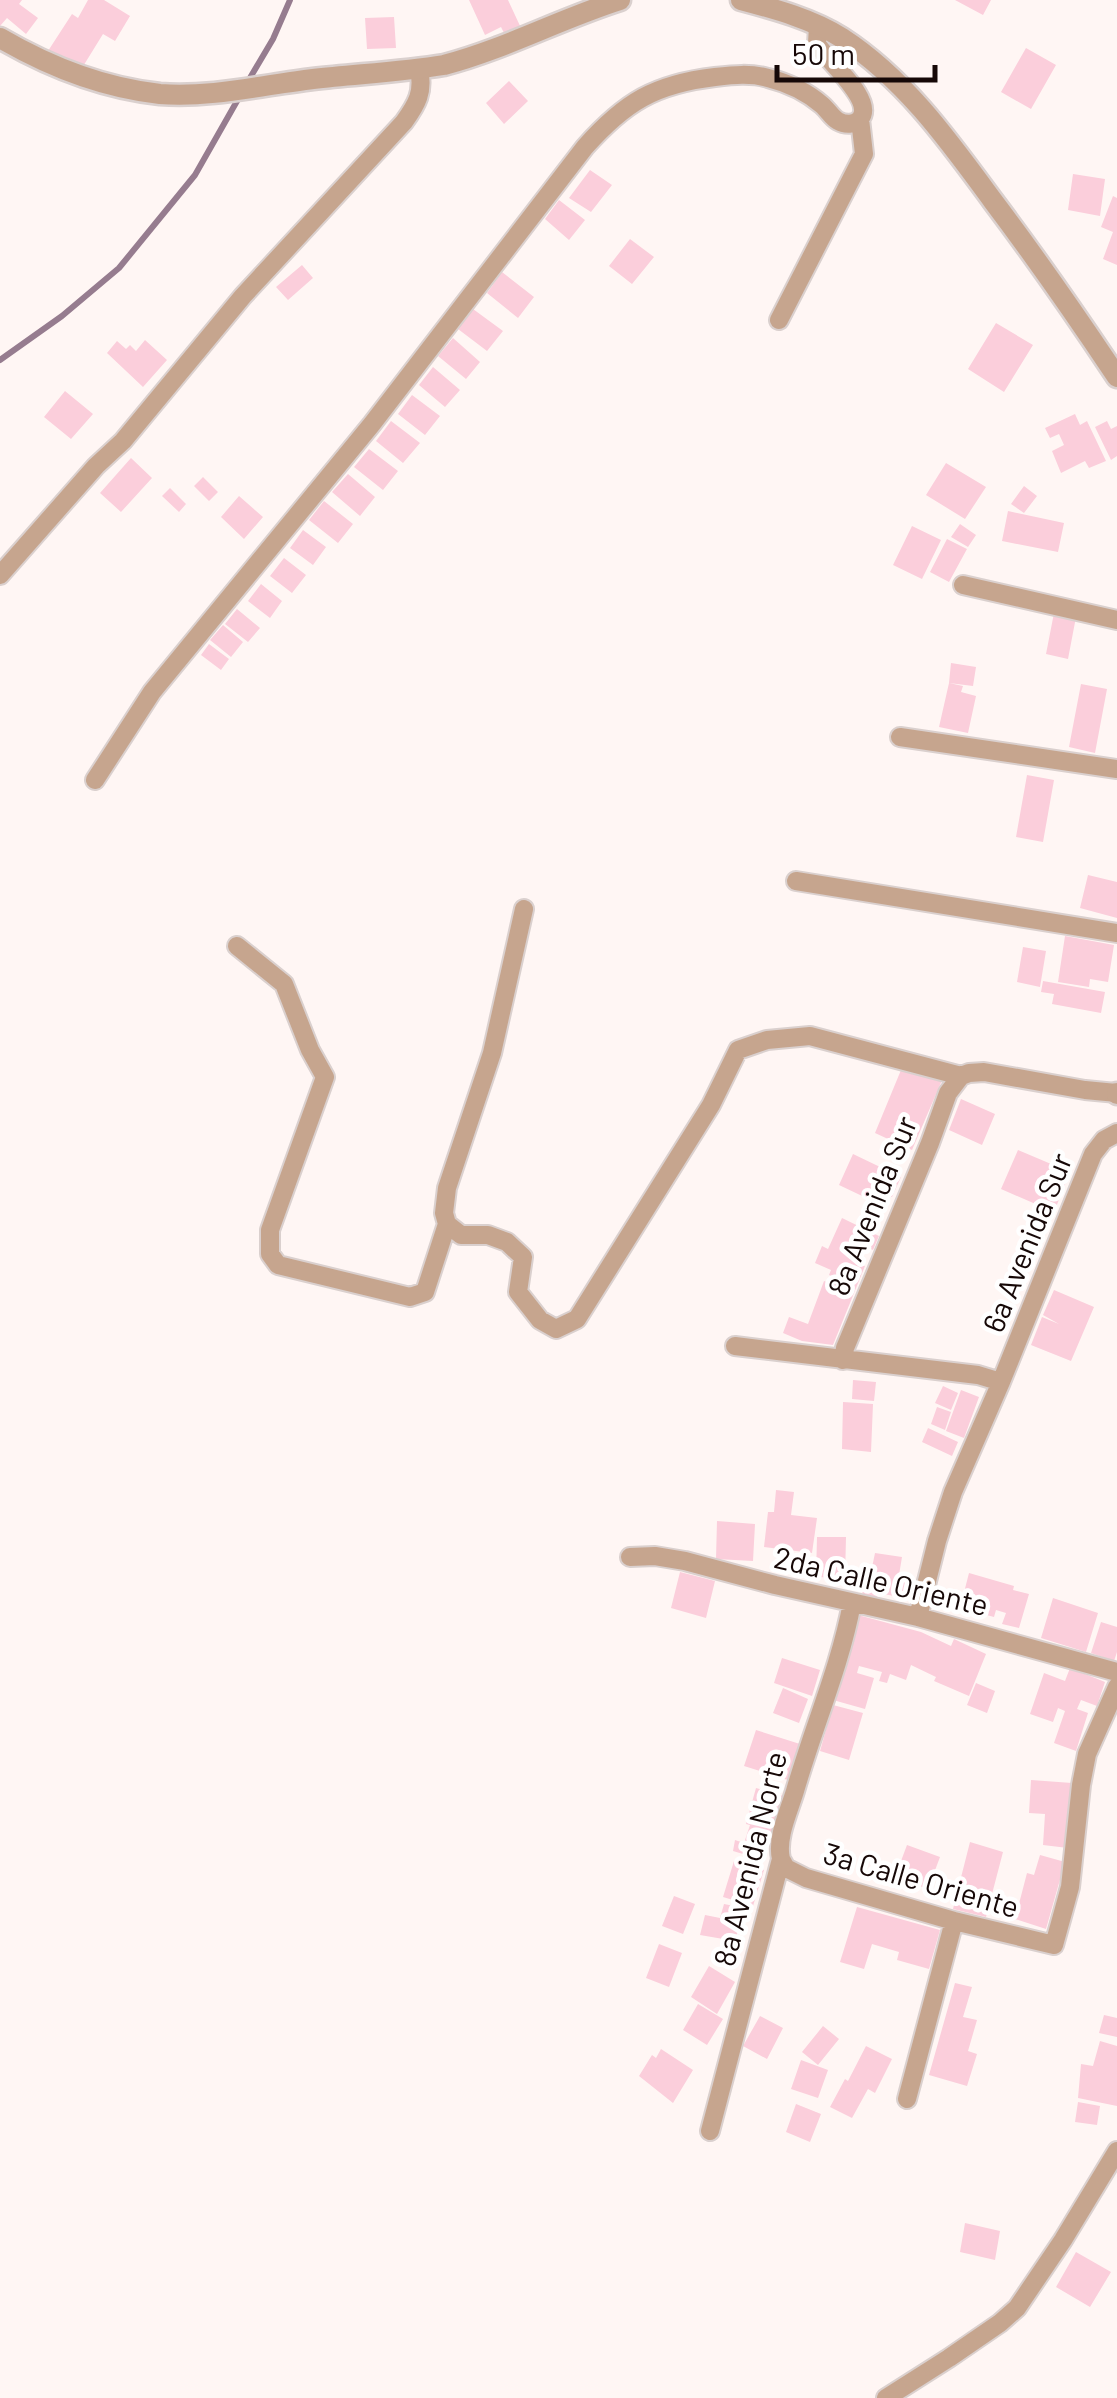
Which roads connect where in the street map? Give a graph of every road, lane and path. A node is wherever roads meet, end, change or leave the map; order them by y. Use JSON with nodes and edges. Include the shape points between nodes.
{"nodes":[{"id":1,"x":620,"y":0,"type":"edge"},
{"id":2,"x":741,"y":0,"type":"edge"},
{"id":3,"x":818,"y":26,"type":"junction"},
{"id":4,"x":0,"y":38,"type":"edge"},
{"id":5,"x":419,"y":69,"type":"junction"},
{"id":6,"x":860,"y":119,"type":"junction"},
{"id":7,"x":779,"y":320,"type":"dead end"},
{"id":8,"x":1117,"y":377,"type":"edge"},
{"id":9,"x":0,"y":575,"type":"edge"},
{"id":10,"x":963,"y":584,"type":"dead end"},
{"id":11,"x":1117,"y":620,"type":"edge"},
{"id":12,"x":900,"y":737,"type":"dead end"},
{"id":13,"x":1117,"y":769,"type":"edge"},
{"id":14,"x":95,"y":780,"type":"dead end"},
{"id":15,"x":796,"y":881,"type":"dead end"},
{"id":16,"x":524,"y":910,"type":"dead end"},
{"id":17,"x":1117,"y":933,"type":"edge"},
{"id":18,"x":237,"y":946,"type":"dead end"},
{"id":19,"x":960,"y":1076,"type":"junction"},
{"id":20,"x":1117,"y":1093,"type":"edge"},
{"id":21,"x":1117,"y":1133,"type":"edge"},
{"id":22,"x":447,"y":1224,"type":"junction"},
{"id":23,"x":734,"y":1346,"type":"dead end"},
{"id":24,"x":844,"y":1360,"type":"junction"},
{"id":25,"x":1001,"y":1382,"type":"junction"},
{"id":26,"x":630,"y":1556,"type":"dead end"},
{"id":27,"x":852,"y":1603,"type":"junction"},
{"id":28,"x":918,"y":1617,"type":"junction"},
{"id":29,"x":1117,"y":1672,"type":"edge"},
{"id":30,"x":1117,"y":1687,"type":"edge"},
{"id":31,"x":781,"y":1859,"type":"junction"},
{"id":32,"x":954,"y":1921,"type":"junction"},
{"id":33,"x":908,"y":2099,"type":"dead end"},
{"id":34,"x":710,"y":2131,"type":"dead end"},
{"id":35,"x":1115,"y":2160,"type":"edge"},
{"id":36,"x":886,"y":2398,"type":"edge"}],
"edges":[{"from":1,"to":5,"type":"street","via":[[471,58]]},
{"from":2,"to":3,"type":"street"},
{"from":3,"to":6,"type":"street","via":[[816,44],[862,100]]},
{"from":3,"to":8,"type":"street","via":[[871,59],[934,123]]},
{"from":4,"to":5,"type":"street","via":[[86,78],[162,94]]},
{"from":5,"to":9,"type":"street","via":[[421,93],[404,122]]},
{"from":6,"to":7,"type":"street","via":[[864,154]]},
{"from":6,"to":14,"type":"street","via":[[838,121],[787,84],[753,75],[665,86],[614,117],[168,672]]},
{"from":10,"to":11,"type":"street"},
{"from":12,"to":13,"type":"street"},
{"from":15,"to":17,"type":"street"},
{"from":16,"to":22,"type":"street","via":[[492,1054],[447,1188]]},
{"from":18,"to":22,"type":"street","via":[[284,984],[325,1078],[270,1230],[270,1254],[278,1265],[410,1296],[426,1292]]},
{"from":19,"to":20,"type":"street","via":[[984,1072]]},
{"from":19,"to":22,"type":"street","via":[[810,1036],[738,1050],[711,1105],[577,1319],[556,1329],[518,1292],[523,1257],[507,1242],[461,1235]]},
{"from":19,"to":24,"type":"street","name":"8a Avenida Sur"},
{"from":21,"to":25,"type":"street","name":"6a Avenida Sur","via":[[1093,1154]]},
{"from":23,"to":24,"type":"street"},
{"from":24,"to":25,"type":"street"},
{"from":25,"to":28,"type":"street","name":"6a Avenida Sur","via":[[953,1492]]},
{"from":26,"to":27,"type":"street","name":"2da Calle Oriente","via":[[685,1561]]},
{"from":27,"to":28,"type":"street","name":"2da Calle Oriente"},
{"from":27,"to":31,"type":"street","name":"8a Avenida Norte","via":[[783,1831]]},
{"from":28,"to":29,"type":"street","name":"2da Calle Oriente"},
{"from":30,"to":32,"type":"street","name":"3a Calle Oriente","via":[[1087,1754],[1070,1887],[1054,1945]]},
{"from":31,"to":32,"type":"street","name":"3a Calle Oriente","via":[[806,1878]]},
{"from":31,"to":34,"type":"street","name":"8a Avenida Norte"},
{"from":32,"to":33,"type":"street"},
{"from":35,"to":36,"type":"street","via":[[1017,2308]]}]}
